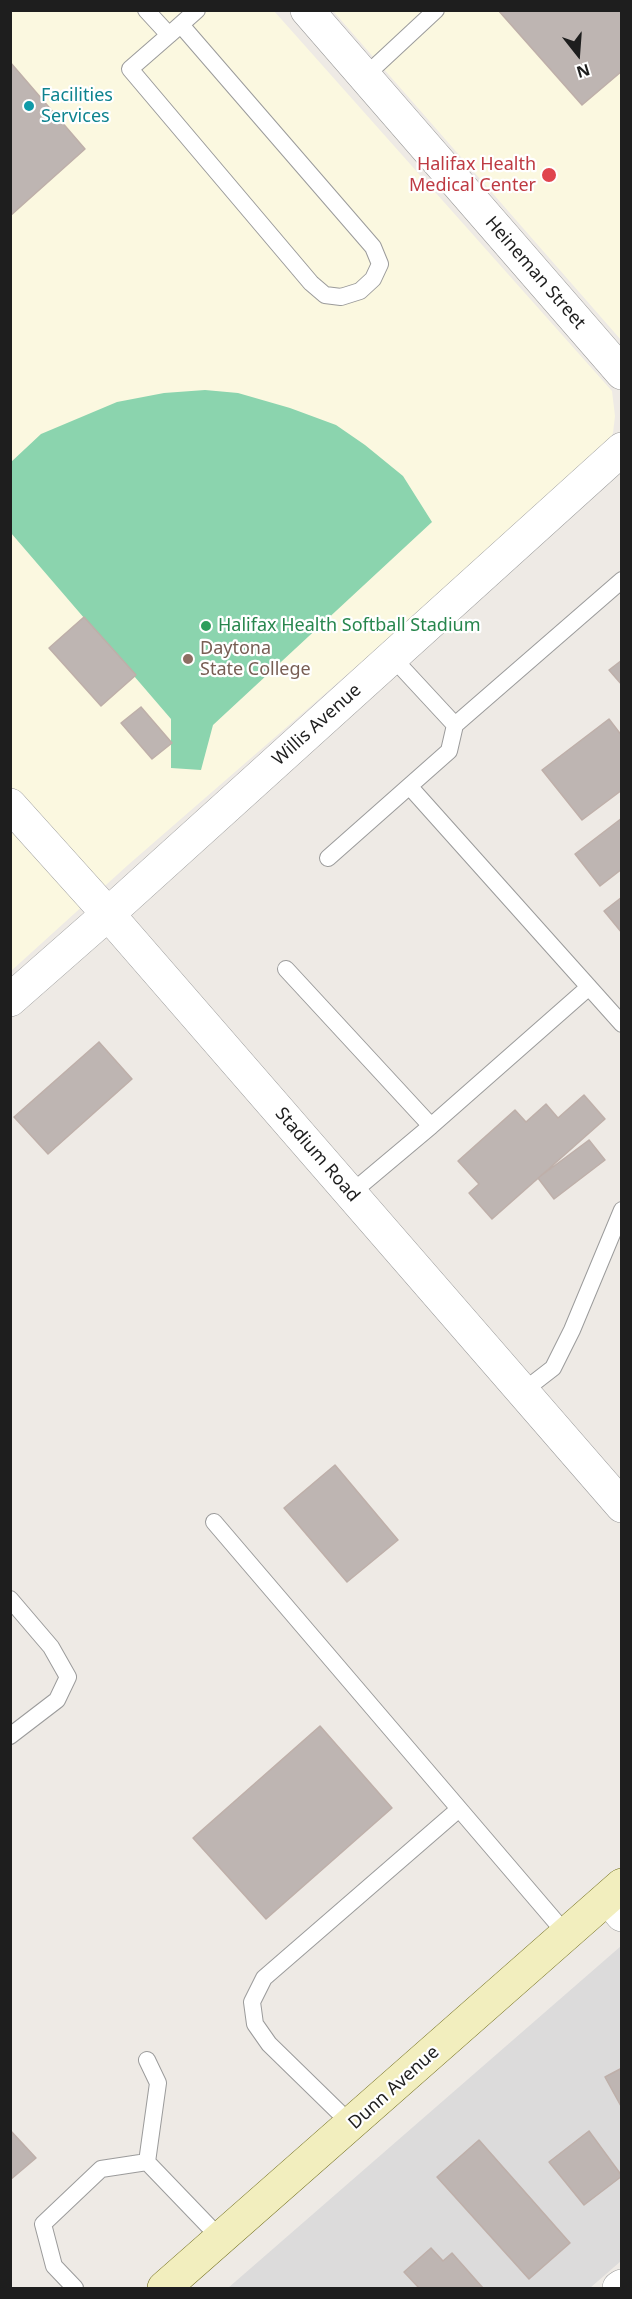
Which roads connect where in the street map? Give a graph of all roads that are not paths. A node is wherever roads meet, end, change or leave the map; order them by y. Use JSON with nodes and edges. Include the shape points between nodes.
{"nodes":[{"id":1,"x":146,"y":10,"type":"edge"},
{"id":2,"x":197,"y":10,"type":"edge"},
{"id":3,"x":307,"y":10,"type":"edge"},
{"id":4,"x":436,"y":10,"type":"edge"},
{"id":5,"x":175,"y":30,"type":"junction"},
{"id":6,"x":364,"y":77,"type":"junction"},
{"id":7,"x":621,"y":373,"type":"edge"},
{"id":8,"x":621,"y":449,"type":"edge"},
{"id":9,"x":621,"y":580,"type":"edge"},
{"id":10,"x":392,"y":657,"type":"junction"},
{"id":11,"x":455,"y":725,"type":"junction"},
{"id":12,"x":410,"y":787,"type":"junction"},
{"id":13,"x":10,"y":805,"type":"edge"},
{"id":14,"x":328,"y":858,"type":"dead end"},
{"id":15,"x":108,"y":914,"type":"junction"},
{"id":16,"x":286,"y":969,"type":"dead end"},
{"id":17,"x":589,"y":987,"type":"junction"},
{"id":18,"x":10,"y":1000,"type":"edge"},
{"id":19,"x":621,"y":1024,"type":"edge"},
{"id":20,"x":431,"y":1126,"type":"junction"},
{"id":21,"x":350,"y":1194,"type":"junction"},
{"id":22,"x":621,"y":1210,"type":"edge"},
{"id":23,"x":522,"y":1392,"type":"junction"},
{"id":24,"x":621,"y":1506,"type":"edge"},
{"id":25,"x":214,"y":1522,"type":"dead end"},
{"id":26,"x":10,"y":1599,"type":"edge"},
{"id":27,"x":10,"y":1736,"type":"edge"},
{"id":28,"x":459,"y":1809,"type":"junction"},
{"id":29,"x":617,"y":1899,"type":"edge"},
{"id":30,"x":567,"y":1935,"type":"junction"},
{"id":31,"x":147,"y":2060,"type":"dead end"},
{"id":32,"x":352,"y":2125,"type":"junction"},
{"id":33,"x":147,"y":2162,"type":"junction"},
{"id":34,"x":221,"y":2239,"type":"junction"},
{"id":35,"x":75,"y":2289,"type":"edge"},
{"id":36,"x":164,"y":2289,"type":"edge"}],
"edges":[{"from":1,"to":5,"type":"lane"},
{"from":2,"to":5,"type":"lane"},
{"from":3,"to":6,"type":"street","name":"Heineman Street"},
{"from":4,"to":6,"type":"lane"},
{"from":5,"to":5,"type":"lane","via":[[373,247],[380,264],[373,279],[360,291],[341,297],[325,295],[311,283],[130,69]]},
{"from":6,"to":7,"type":"street","name":"Heineman Street"},
{"from":8,"to":10,"type":"street","name":"Willis Avenue"},
{"from":9,"to":11,"type":"lane"},
{"from":10,"to":11,"type":"lane"},
{"from":10,"to":15,"type":"street","name":"Willis Avenue"},
{"from":11,"to":12,"type":"lane","via":[[449,751]]},
{"from":12,"to":14,"type":"lane"},
{"from":12,"to":17,"type":"lane"},
{"from":13,"to":15,"type":"street","name":"Stadium Road"},
{"from":15,"to":18,"type":"street","name":"Willis Avenue"},
{"from":15,"to":21,"type":"street","name":"Stadium Road"},
{"from":16,"to":20,"type":"lane"},
{"from":17,"to":19,"type":"lane"},
{"from":17,"to":20,"type":"lane"},
{"from":20,"to":21,"type":"lane"},
{"from":21,"to":23,"type":"street","name":"Stadium Road"},
{"from":22,"to":23,"type":"lane","via":[[572,1330],[552,1368]]},
{"from":23,"to":24,"type":"street","name":"Stadium Road"},
{"from":25,"to":28,"type":"lane"},
{"from":26,"to":27,"type":"lane","via":[[51,1647],[68,1677],[57,1700]]},
{"from":28,"to":30,"type":"lane"},
{"from":28,"to":32,"type":"lane","via":[[264,1978],[252,2002],[255,2024],[269,2044]]},
{"from":29,"to":30,"type":"main road","name":"Dunn Avenue"},
{"from":30,"to":32,"type":"main road","name":"Dunn Avenue"},
{"from":31,"to":33,"type":"lane","via":[[158,2083]]},
{"from":32,"to":34,"type":"main road","name":"Dunn Avenue"},
{"from":33,"to":34,"type":"lane"},
{"from":33,"to":35,"type":"lane","via":[[101,2169],[43,2224],[54,2266]]},
{"from":34,"to":36,"type":"main road","name":"Dunn Avenue"}]}
